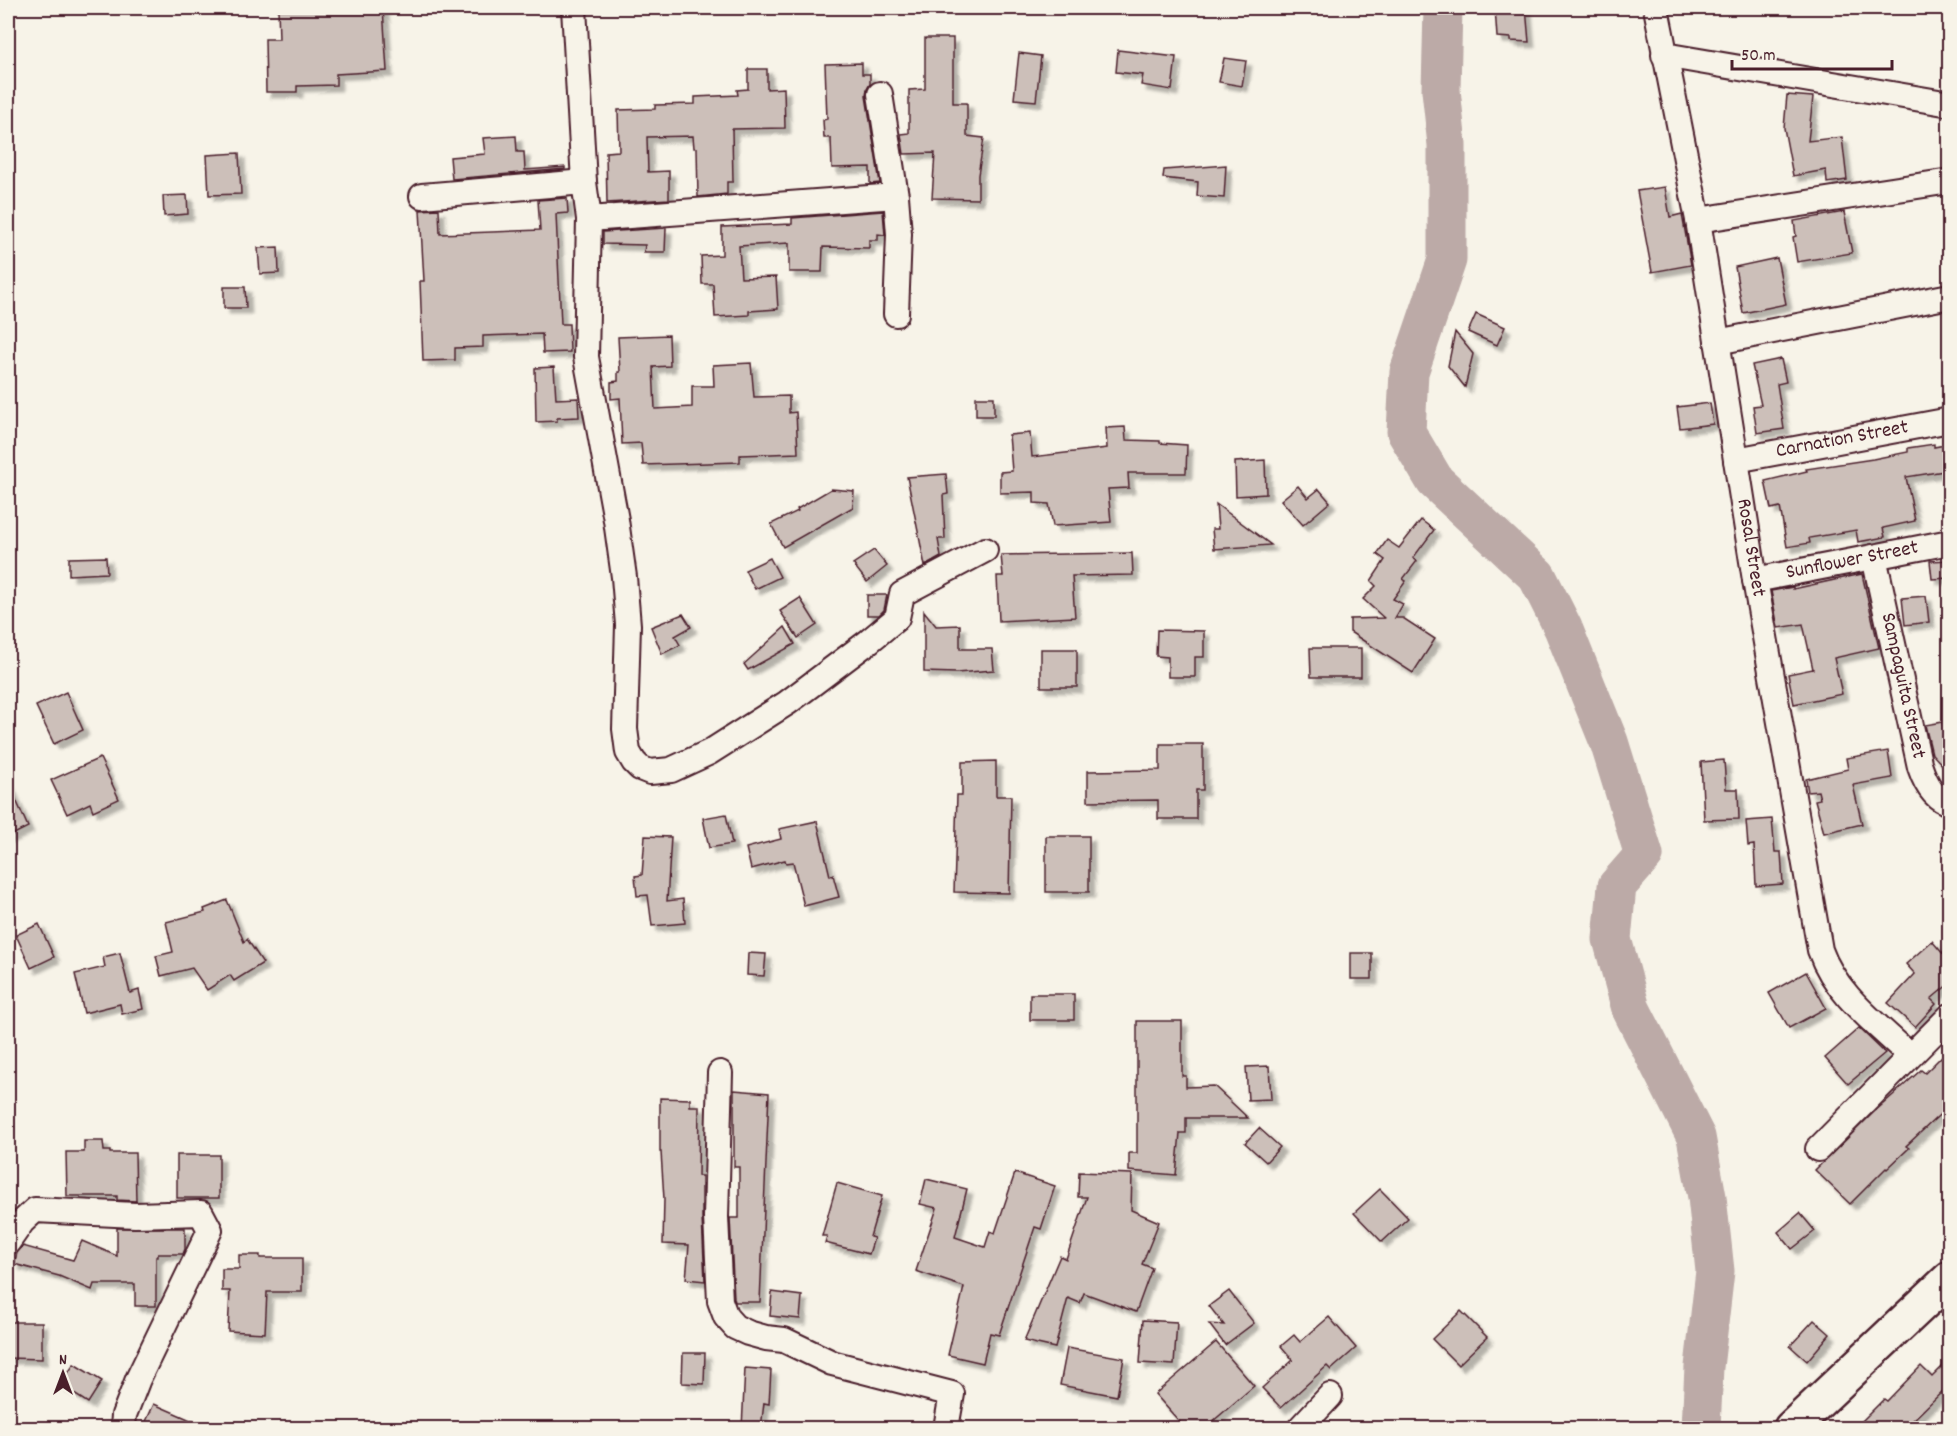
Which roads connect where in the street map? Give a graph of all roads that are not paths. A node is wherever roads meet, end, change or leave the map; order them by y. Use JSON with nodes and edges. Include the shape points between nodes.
{"nodes":[{"id":1,"x":574,"y":8,"type":"edge"},
{"id":2,"x":1656,"y":8,"type":"edge"},
{"id":3,"x":1664,"y":55,"type":"junction"},
{"id":4,"x":880,"y":93,"type":"dead end"},
{"id":5,"x":1950,"y":104,"type":"edge"},
{"id":6,"x":1950,"y":181,"type":"edge"},
{"id":7,"x":584,"y":182,"type":"junction"},
{"id":8,"x":422,"y":196,"type":"dead end"},
{"id":9,"x":896,"y":196,"type":"junction"},
{"id":10,"x":589,"y":219,"type":"junction"},
{"id":11,"x":1698,"y":220,"type":"junction"},
{"id":12,"x":1950,"y":296,"type":"edge"},
{"id":13,"x":896,"y":314,"type":"dead end"},
{"id":14,"x":1717,"y":342,"type":"junction"},
{"id":15,"x":1950,"y":420,"type":"edge"},
{"id":16,"x":1736,"y":460,"type":"junction"},
{"id":17,"x":1950,"y":542,"type":"edge"},
{"id":18,"x":985,"y":550,"type":"dead end"},
{"id":19,"x":1874,"y":557,"type":"junction"},
{"id":20,"x":1755,"y":580,"type":"junction"},
{"id":21,"x":1950,"y":803,"type":"edge"},
{"id":22,"x":1950,"y":1016,"type":"edge"},
{"id":23,"x":1909,"y":1055,"type":"junction"},
{"id":24,"x":720,"y":1073,"type":"dead end"},
{"id":25,"x":1818,"y":1149,"type":"dead end"},
{"id":26,"x":8,"y":1242,"type":"edge"},
{"id":27,"x":1950,"y":1278,"type":"edge"},
{"id":28,"x":1330,"y":1396,"type":"dead end"},
{"id":29,"x":123,"y":1428,"type":"edge"},
{"id":30,"x":946,"y":1428,"type":"edge"},
{"id":31,"x":1300,"y":1428,"type":"edge"},
{"id":32,"x":1791,"y":1428,"type":"edge"}],
"edges":[{"from":1,"to":7,"type":"street"},
{"from":2,"to":3,"type":"street","name":"Rosal Street"},
{"from":3,"to":5,"type":"street"},
{"from":3,"to":11,"type":"street","name":"Rosal Street"},
{"from":4,"to":9,"type":"street"},
{"from":6,"to":11,"type":"street"},
{"from":7,"to":8,"type":"street"},
{"from":7,"to":10,"type":"street"},
{"from":9,"to":10,"type":"street"},
{"from":9,"to":13,"type":"street"},
{"from":10,"to":18,"type":"street","via":[[586,357],[624,577],[628,752],[640,768],[650,772],[671,770],[710,752],[787,704],[897,618],[902,594]]},
{"from":11,"to":14,"type":"street","name":"Rosal Street"},
{"from":12,"to":14,"type":"street"},
{"from":14,"to":16,"type":"street","name":"Rosal Street"},
{"from":15,"to":16,"type":"street","name":"Carnation Street"},
{"from":16,"to":20,"type":"street","name":"Rosal Street"},
{"from":17,"to":19,"type":"street","name":"Sunflower Street"},
{"from":19,"to":20,"type":"street","name":"Sunflower Street"},
{"from":19,"to":21,"type":"street","name":"Sampaguita Street","via":[[1920,767],[1931,790],[1941,801]]},
{"from":20,"to":23,"type":"street","name":"Rosal Street","via":[[1820,950],[1838,987]]},
{"from":22,"to":23,"type":"street"},
{"from":23,"to":25,"type":"street"},
{"from":24,"to":30,"type":"street","via":[[716,1217],[720,1301],[726,1317],[748,1333],[784,1340],[832,1363],[952,1394]]},
{"from":26,"to":29,"type":"street","via":[[34,1210],[135,1215],[201,1213],[210,1230],[138,1379]]},
{"from":27,"to":32,"type":"highway"},
{"from":28,"to":31,"type":"street"}]}
